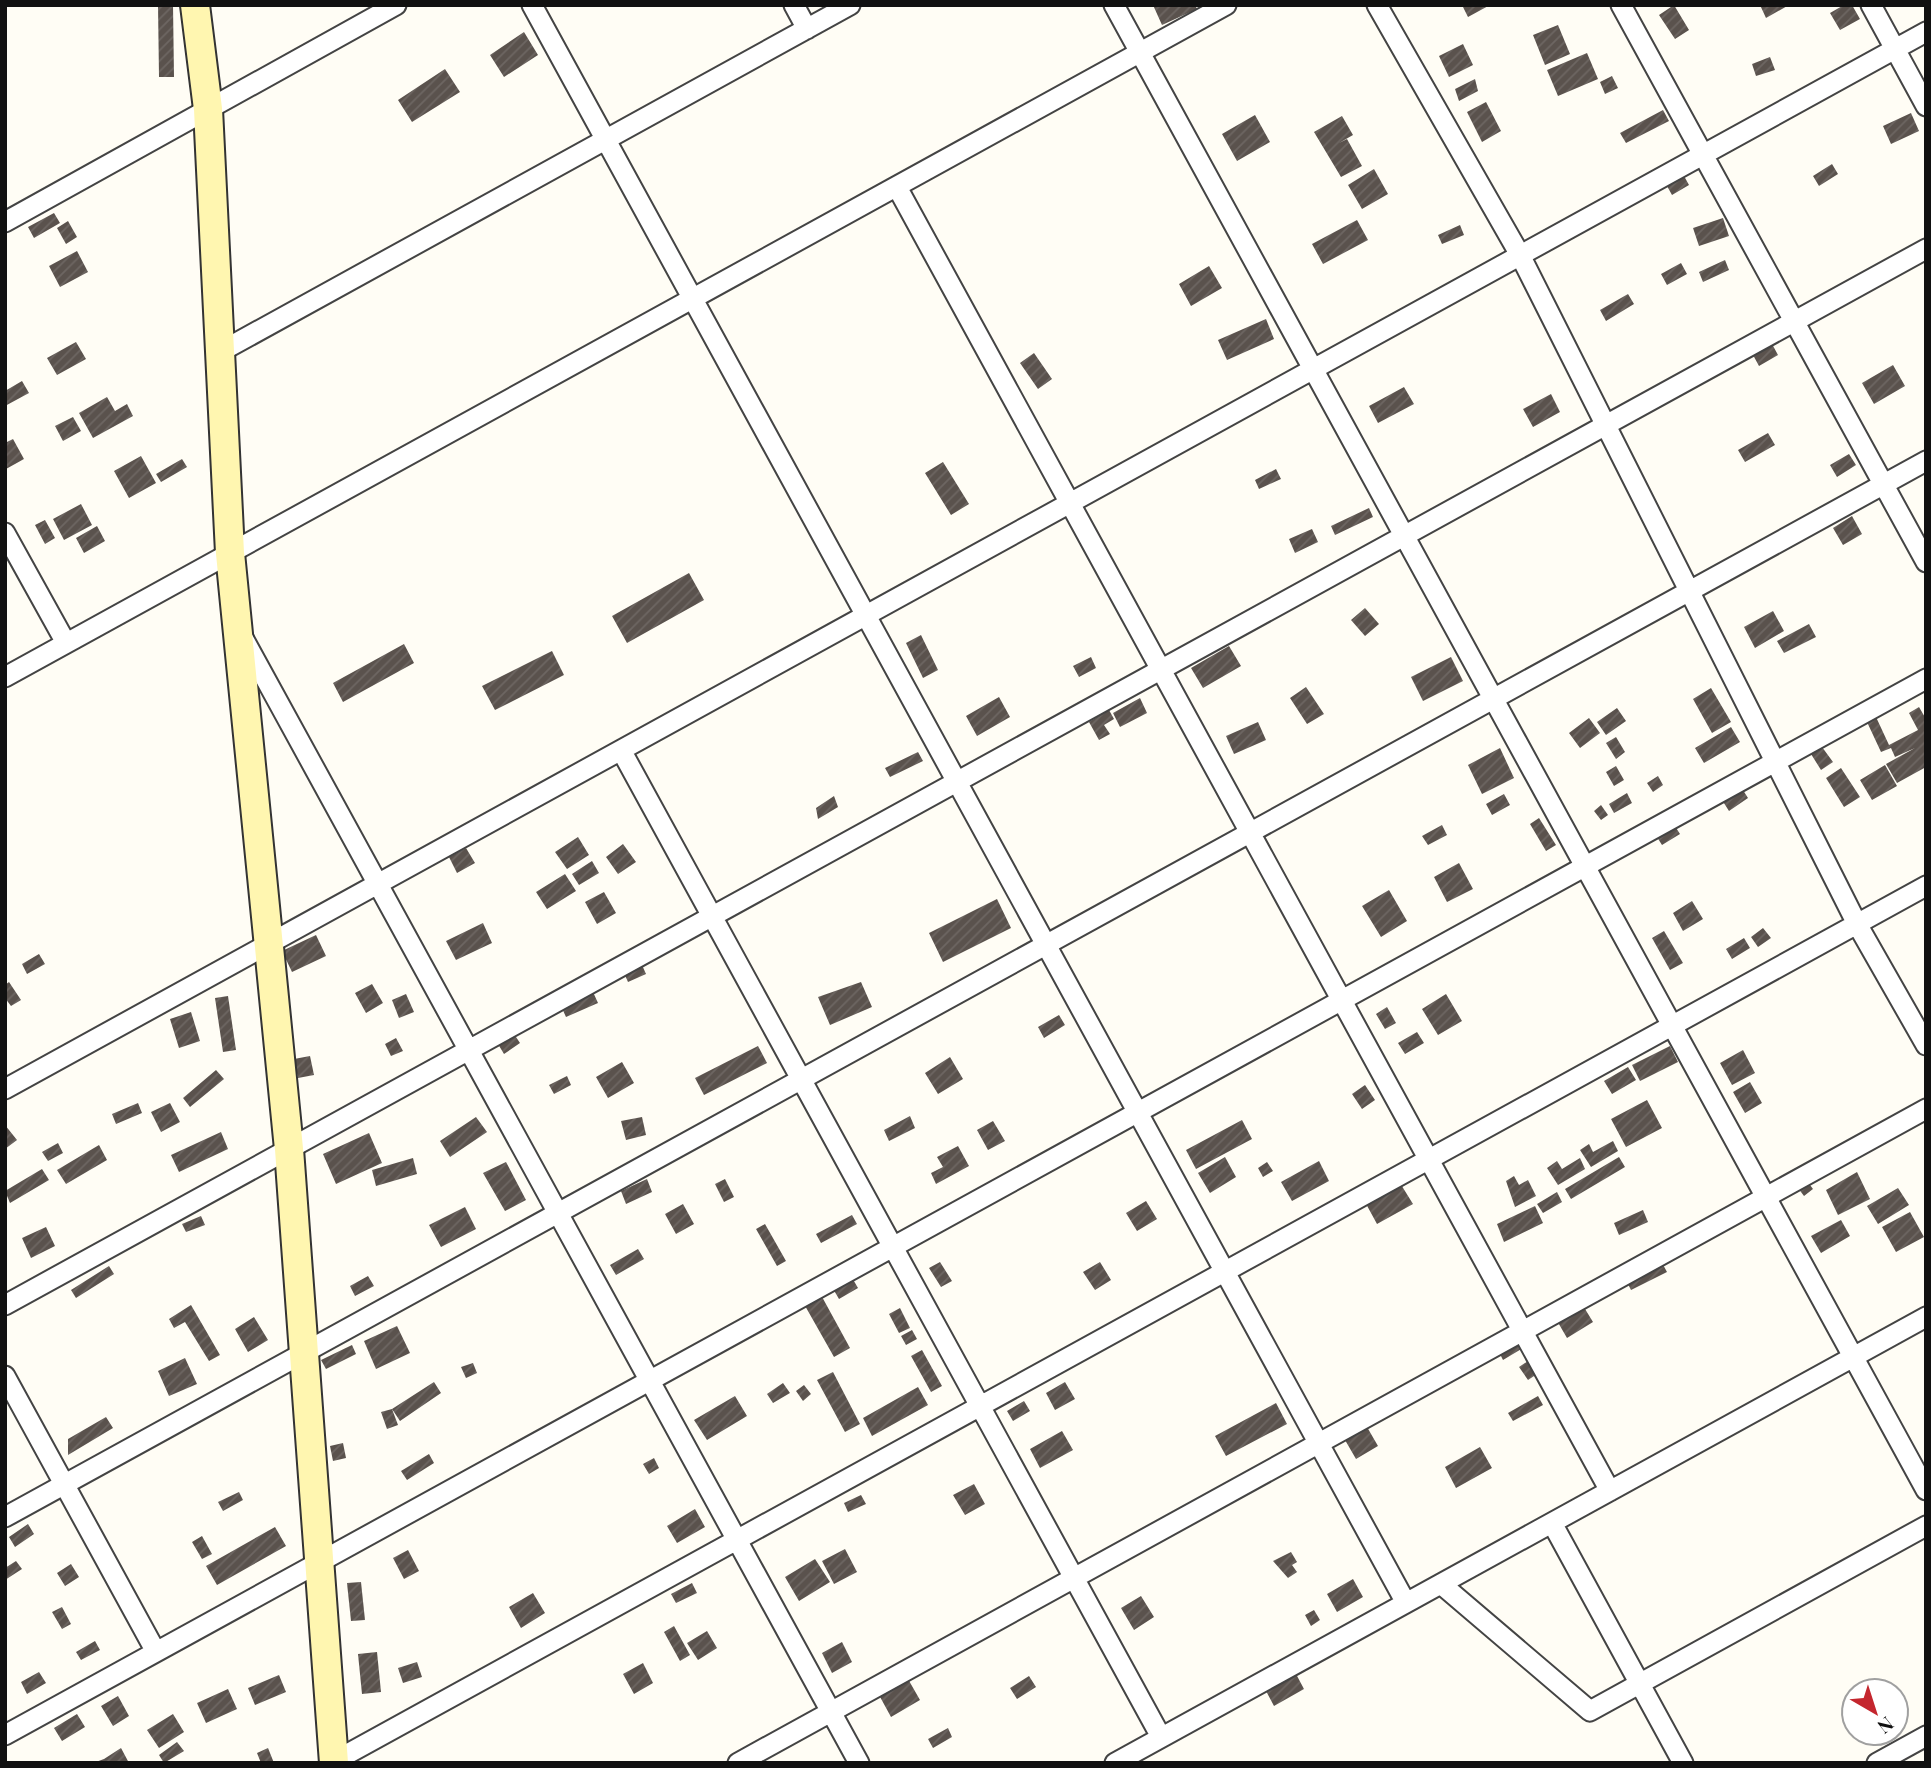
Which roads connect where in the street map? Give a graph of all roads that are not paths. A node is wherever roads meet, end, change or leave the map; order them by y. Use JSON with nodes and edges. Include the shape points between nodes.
{"nodes":[{"id":1,"x":195,"y":5,"type":"edge"},
{"id":2,"x":396,"y":5,"type":"edge"},
{"id":3,"x":532,"y":5,"type":"edge"},
{"id":4,"x":794,"y":5,"type":"edge"},
{"id":5,"x":850,"y":5,"type":"edge"},
{"id":6,"x":1114,"y":5,"type":"edge"},
{"id":7,"x":1226,"y":5,"type":"edge"},
{"id":8,"x":1377,"y":5,"type":"edge"},
{"id":9,"x":1621,"y":5,"type":"edge"},
{"id":10,"x":1871,"y":5,"type":"edge"},
{"id":11,"x":807,"y":29,"type":"junction"},
{"id":12,"x":1926,"y":32,"type":"edge"},
{"id":13,"x":1895,"y":49,"type":"junction"},
{"id":14,"x":1140,"y":53,"type":"junction"},
{"id":15,"x":1926,"y":106,"type":"edge"},
{"id":16,"x":208,"y":110,"type":"junction"},
{"id":17,"x":606,"y":139,"type":"junction"},
{"id":18,"x":1703,"y":154,"type":"junction"},
{"id":19,"x":897,"y":187,"type":"junction"},
{"id":20,"x":5,"y":222,"type":"edge"},
{"id":21,"x":1926,"y":249,"type":"edge"},
{"id":22,"x":1520,"y":255,"type":"junction"},
{"id":23,"x":693,"y":299,"type":"junction"},
{"id":24,"x":1794,"y":321,"type":"junction"},
{"id":25,"x":220,"y":352,"type":"junction"},
{"id":26,"x":1313,"y":369,"type":"junction"},
{"id":27,"x":1606,"y":425,"type":"junction"},
{"id":28,"x":1926,"y":461,"type":"edge"},
{"id":29,"x":1883,"y":485,"type":"junction"},
{"id":30,"x":1069,"y":503,"type":"junction"},
{"id":31,"x":5,"y":533,"type":"edge"},
{"id":32,"x":1404,"y":536,"type":"junction"},
{"id":33,"x":230,"y":553,"type":"junction"},
{"id":34,"x":1926,"y":562,"type":"edge"},
{"id":35,"x":1690,"y":591,"type":"junction"},
{"id":36,"x":866,"y":615,"type":"junction"},
{"id":37,"x":237,"y":625,"type":"junction"},
{"id":38,"x":65,"y":643,"type":"junction"},
{"id":39,"x":1161,"y":670,"type":"junction"},
{"id":40,"x":5,"y":677,"type":"edge"},
{"id":41,"x":1926,"y":679,"type":"edge"},
{"id":42,"x":1493,"y":699,"type":"junction"},
{"id":43,"x":621,"y":750,"type":"junction"},
{"id":44,"x":1776,"y":762,"type":"junction"},
{"id":45,"x":957,"y":782,"type":"junction"},
{"id":46,"x":1250,"y":833,"type":"junction"},
{"id":47,"x":1585,"y":866,"type":"junction"},
{"id":48,"x":378,"y":884,"type":"junction"},
{"id":49,"x":1926,"y":886,"type":"edge"},
{"id":50,"x":712,"y":916,"type":"junction"},
{"id":51,"x":1857,"y":923,"type":"junction"},
{"id":52,"x":270,"y":943,"type":"junction"},
{"id":53,"x":1046,"y":945,"type":"junction"},
{"id":54,"x":1342,"y":1000,"type":"junction"},
{"id":55,"x":1672,"y":1026,"type":"junction"},
{"id":56,"x":1926,"y":1045,"type":"edge"},
{"id":57,"x":469,"y":1050,"type":"junction"},
{"id":58,"x":801,"y":1079,"type":"junction"},
{"id":59,"x":5,"y":1089,"type":"edge"},
{"id":60,"x":1926,"y":1109,"type":"edge"},
{"id":61,"x":1138,"y":1112,"type":"junction"},
{"id":62,"x":289,"y":1149,"type":"junction"},
{"id":63,"x":1429,"y":1160,"type":"junction"},
{"id":64,"x":1766,"y":1197,"type":"junction"},
{"id":65,"x":558,"y":1213,"type":"junction"},
{"id":66,"x":893,"y":1247,"type":"junction"},
{"id":67,"x":1225,"y":1271,"type":"junction"},
{"id":68,"x":5,"y":1305,"type":"edge"},
{"id":69,"x":1926,"y":1317,"type":"edge"},
{"id":70,"x":1522,"y":1331,"type":"junction"},
{"id":71,"x":304,"y":1353,"type":"junction"},
{"id":72,"x":1853,"y":1357,"type":"junction"},
{"id":73,"x":5,"y":1377,"type":"edge"},
{"id":74,"x":650,"y":1381,"type":"junction"},
{"id":75,"x":980,"y":1406,"type":"junction"},
{"id":76,"x":1319,"y":1443,"type":"junction"},
{"id":77,"x":64,"y":1484,"type":"junction"},
{"id":78,"x":1926,"y":1490,"type":"edge"},
{"id":79,"x":1610,"y":1491,"type":"junction"},
{"id":80,"x":5,"y":1517,"type":"edge"},
{"id":81,"x":1552,"y":1522,"type":"junction"},
{"id":82,"x":1926,"y":1526,"type":"edge"},
{"id":83,"x":737,"y":1540,"type":"junction"},
{"id":84,"x":319,"y":1563,"type":"junction"},
{"id":85,"x":1074,"y":1578,"type":"junction"},
{"id":86,"x":1441,"y":1584,"type":"junction"},
{"id":87,"x":1406,"y":1603,"type":"junction"},
{"id":88,"x":156,"y":1652,"type":"junction"},
{"id":89,"x":1640,"y":1683,"type":"junction"},
{"id":90,"x":831,"y":1712,"type":"junction"},
{"id":91,"x":5,"y":1735,"type":"edge"},
{"id":92,"x":1926,"y":1736,"type":"edge"},
{"id":93,"x":1161,"y":1737,"type":"junction"},
{"id":94,"x":333,"y":1762,"type":"edge"},
{"id":95,"x":738,"y":1763,"type":"edge"},
{"id":96,"x":859,"y":1763,"type":"edge"},
{"id":97,"x":1115,"y":1763,"type":"edge"},
{"id":98,"x":1683,"y":1763,"type":"edge"},
{"id":99,"x":1877,"y":1763,"type":"edge"}],
"edges":[{"from":1,"to":16,"type":"street"},
{"from":2,"to":16,"type":"street"},
{"from":3,"to":17,"type":"street"},
{"from":4,"to":11,"type":"street"},
{"from":5,"to":11,"type":"street"},
{"from":6,"to":14,"type":"street"},
{"from":7,"to":14,"type":"street"},
{"from":8,"to":22,"type":"street"},
{"from":9,"to":18,"type":"street"},
{"from":10,"to":13,"type":"street"},
{"from":11,"to":17,"type":"street"},
{"from":12,"to":13,"type":"street"},
{"from":13,"to":15,"type":"street"},
{"from":13,"to":18,"type":"street"},
{"from":14,"to":19,"type":"street"},
{"from":14,"to":26,"type":"street"},
{"from":16,"to":20,"type":"street"},
{"from":16,"to":25,"type":"street"},
{"from":17,"to":23,"type":"street"},
{"from":17,"to":25,"type":"street"},
{"from":18,"to":22,"type":"street"},
{"from":18,"to":24,"type":"street"},
{"from":19,"to":23,"type":"street"},
{"from":19,"to":30,"type":"street"},
{"from":21,"to":24,"type":"street"},
{"from":22,"to":26,"type":"street"},
{"from":22,"to":27,"type":"street"},
{"from":23,"to":33,"type":"street"},
{"from":23,"to":36,"type":"street"},
{"from":24,"to":27,"type":"street"},
{"from":24,"to":29,"type":"street"},
{"from":25,"to":33,"type":"street"},
{"from":26,"to":30,"type":"street"},
{"from":26,"to":32,"type":"street"},
{"from":27,"to":32,"type":"street"},
{"from":27,"to":35,"type":"street"},
{"from":28,"to":29,"type":"street"},
{"from":29,"to":34,"type":"street"},
{"from":29,"to":35,"type":"street"},
{"from":30,"to":36,"type":"street"},
{"from":30,"to":39,"type":"street"},
{"from":31,"to":38,"type":"street"},
{"from":32,"to":39,"type":"street"},
{"from":32,"to":42,"type":"street"},
{"from":33,"to":37,"type":"street"},
{"from":33,"to":38,"type":"street"},
{"from":35,"to":42,"type":"street"},
{"from":35,"to":44,"type":"street"},
{"from":36,"to":43,"type":"street"},
{"from":36,"to":45,"type":"street"},
{"from":37,"to":48,"type":"street"},
{"from":37,"to":52,"type":"street"},
{"from":38,"to":40,"type":"street"},
{"from":39,"to":45,"type":"street"},
{"from":39,"to":46,"type":"street"},
{"from":41,"to":44,"type":"street"},
{"from":42,"to":46,"type":"street"},
{"from":42,"to":47,"type":"street"},
{"from":43,"to":48,"type":"street"},
{"from":43,"to":50,"type":"street"},
{"from":44,"to":47,"type":"street"},
{"from":44,"to":51,"type":"street"},
{"from":45,"to":50,"type":"street"},
{"from":45,"to":53,"type":"street"},
{"from":46,"to":53,"type":"street"},
{"from":46,"to":54,"type":"street"},
{"from":47,"to":54,"type":"street"},
{"from":47,"to":55,"type":"street"},
{"from":48,"to":52,"type":"street"},
{"from":48,"to":57,"type":"street"},
{"from":49,"to":51,"type":"street"},
{"from":50,"to":57,"type":"street"},
{"from":50,"to":58,"type":"street"},
{"from":51,"to":55,"type":"street"},
{"from":51,"to":56,"type":"street"},
{"from":52,"to":59,"type":"street"},
{"from":52,"to":62,"type":"street"},
{"from":53,"to":58,"type":"street"},
{"from":53,"to":61,"type":"street"},
{"from":54,"to":61,"type":"street"},
{"from":54,"to":63,"type":"street"},
{"from":55,"to":63,"type":"street"},
{"from":55,"to":64,"type":"street"},
{"from":57,"to":62,"type":"street"},
{"from":57,"to":65,"type":"street"},
{"from":58,"to":65,"type":"street"},
{"from":58,"to":66,"type":"street"},
{"from":60,"to":64,"type":"street"},
{"from":61,"to":66,"type":"street"},
{"from":61,"to":67,"type":"street"},
{"from":62,"to":68,"type":"street"},
{"from":62,"to":71,"type":"street"},
{"from":63,"to":67,"type":"street"},
{"from":63,"to":70,"type":"street"},
{"from":64,"to":70,"type":"street"},
{"from":64,"to":72,"type":"street"},
{"from":65,"to":71,"type":"street"},
{"from":65,"to":74,"type":"street"},
{"from":66,"to":74,"type":"street"},
{"from":66,"to":75,"type":"street"},
{"from":67,"to":75,"type":"street"},
{"from":67,"to":76,"type":"street"},
{"from":69,"to":72,"type":"street"},
{"from":70,"to":76,"type":"street"},
{"from":70,"to":79,"type":"street"},
{"from":71,"to":77,"type":"street"},
{"from":71,"to":84,"type":"street"},
{"from":72,"to":78,"type":"street"},
{"from":72,"to":79,"type":"street"},
{"from":73,"to":77,"type":"street"},
{"from":74,"to":83,"type":"street"},
{"from":74,"to":84,"type":"street"},
{"from":75,"to":83,"type":"street"},
{"from":75,"to":85,"type":"street"},
{"from":76,"to":85,"type":"street"},
{"from":76,"to":87,"type":"street"},
{"from":77,"to":80,"type":"street"},
{"from":77,"to":88,"type":"street"},
{"from":79,"to":81,"type":"street"},
{"from":81,"to":86,"type":"street"},
{"from":81,"to":89,"type":"street"},
{"from":82,"to":89,"type":"street"},
{"from":83,"to":90,"type":"street"},
{"from":83,"to":94,"type":"street"},
{"from":84,"to":88,"type":"street"},
{"from":84,"to":94,"type":"street"},
{"from":85,"to":90,"type":"street"},
{"from":85,"to":93,"type":"street"},
{"from":86,"to":87,"type":"street"},
{"from":86,"to":89,"type":"street","via":[[1590,1711]]},
{"from":87,"to":93,"type":"street"},
{"from":88,"to":91,"type":"street"},
{"from":89,"to":98,"type":"street"},
{"from":90,"to":95,"type":"street"},
{"from":90,"to":96,"type":"street"},
{"from":92,"to":99,"type":"street"},
{"from":93,"to":97,"type":"street"}]}
